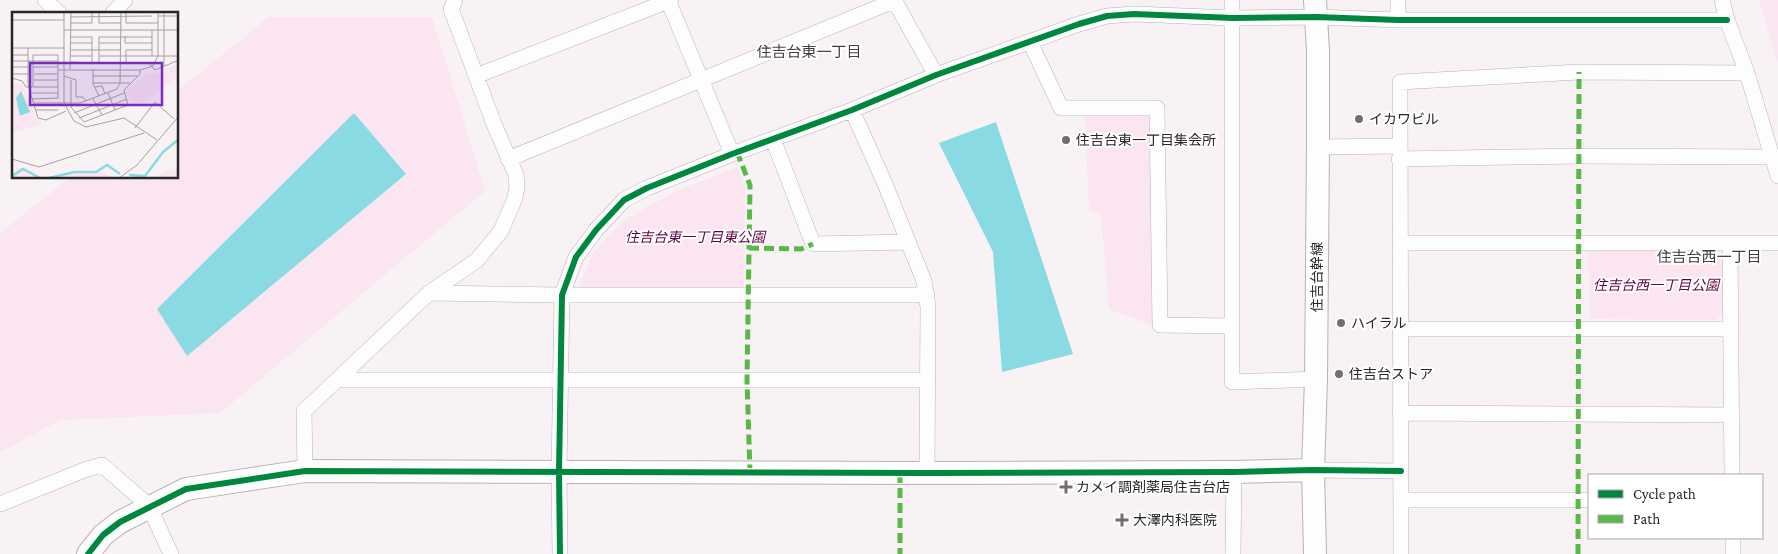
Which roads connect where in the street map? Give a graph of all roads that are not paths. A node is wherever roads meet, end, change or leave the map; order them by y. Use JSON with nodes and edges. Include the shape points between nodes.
{"nodes":[{"id":1,"x":44,"y":0,"type":"edge"},
{"id":2,"x":125,"y":0,"type":"edge"},
{"id":3,"x":455,"y":0,"type":"edge"},
{"id":4,"x":669,"y":0,"type":"edge"},
{"id":5,"x":895,"y":0,"type":"edge"},
{"id":6,"x":1232,"y":0,"type":"edge"},
{"id":7,"x":1398,"y":0,"type":"edge"},
{"id":8,"x":1722,"y":0,"type":"edge"},
{"id":9,"x":1316,"y":9,"type":"edge"},
{"id":10,"x":58,"y":12,"type":"edge"},
{"id":11,"x":114,"y":12,"type":"edge"},
{"id":12,"x":1233,"y":18,"type":"junction"},
{"id":13,"x":1398,"y":20,"type":"junction"},
{"id":14,"x":1727,"y":20,"type":"junction"},
{"id":15,"x":1030,"y":42,"type":"junction"},
{"id":16,"x":1747,"y":73,"type":"junction"},
{"id":17,"x":936,"y":75,"type":"junction"},
{"id":18,"x":476,"y":76,"type":"junction"},
{"id":19,"x":701,"y":80,"type":"junction"},
{"id":20,"x":852,"y":110,"type":"junction"},
{"id":21,"x":773,"y":138,"type":"junction"},
{"id":22,"x":1318,"y":147,"type":"junction"},
{"id":23,"x":1399,"y":152,"type":"junction"},
{"id":24,"x":732,"y":154,"type":"junction"},
{"id":25,"x":1771,"y":157,"type":"junction"},
{"id":26,"x":508,"y":159,"type":"junction"},
{"id":27,"x":1778,"y":176,"type":"edge"},
{"id":28,"x":908,"y":242,"type":"junction"},
{"id":29,"x":1400,"y":243,"type":"junction"},
{"id":30,"x":1778,"y":243,"type":"edge"},
{"id":31,"x":1730,"y":244,"type":"junction"},
{"id":32,"x":428,"y":293,"type":"junction"},
{"id":33,"x":562,"y":296,"type":"junction"},
{"id":34,"x":926,"y":296,"type":"junction"},
{"id":35,"x":1231,"y":326,"type":"junction"},
{"id":36,"x":1400,"y":329,"type":"junction"},
{"id":37,"x":1730,"y":329,"type":"junction"},
{"id":38,"x":1316,"y":379,"type":"junction"},
{"id":39,"x":338,"y":380,"type":"junction"},
{"id":40,"x":560,"y":380,"type":"junction"},
{"id":41,"x":928,"y":380,"type":"junction"},
{"id":42,"x":1400,"y":413,"type":"junction"},
{"id":43,"x":1730,"y":415,"type":"junction"},
{"id":44,"x":1313,"y":470,"type":"junction"},
{"id":45,"x":305,"y":471,"type":"junction"},
{"id":46,"x":1400,"y":471,"type":"junction"},
{"id":47,"x":559,"y":472,"type":"junction"},
{"id":48,"x":1234,"y":472,"type":"junction"},
{"id":49,"x":927,"y":474,"type":"junction"},
{"id":50,"x":1732,"y":474,"type":"edge"},
{"id":51,"x":1400,"y":500,"type":"junction"},
{"id":52,"x":1588,"y":500,"type":"edge"},
{"id":53,"x":0,"y":504,"type":"edge"},
{"id":54,"x":149,"y":506,"type":"junction"},
{"id":55,"x":1733,"y":539,"type":"edge"},
{"id":56,"x":88,"y":554,"type":"edge"},
{"id":57,"x":171,"y":554,"type":"edge"},
{"id":58,"x":560,"y":554,"type":"edge"},
{"id":59,"x":1233,"y":554,"type":"edge"},
{"id":60,"x":1314,"y":554,"type":"edge"},
{"id":61,"x":1401,"y":554,"type":"edge"},
{"id":62,"x":1733,"y":554,"type":"edge"}],
"edges":[{"from":1,"to":10,"type":"street"},
{"from":2,"to":11,"type":"street"},
{"from":3,"to":18,"type":"street","via":[[451,9]]},
{"from":4,"to":18,"type":"street"},
{"from":4,"to":19,"type":"street"},
{"from":5,"to":17,"type":"street"},
{"from":5,"to":19,"type":"street"},
{"from":6,"to":12,"type":"street"},
{"from":7,"to":13,"type":"street"},
{"from":8,"to":14,"type":"street"},
{"from":9,"to":12,"type":"street"},
{"from":9,"to":13,"type":"street"},
{"from":9,"to":22,"type":"street","name":"住吉台幹線"},
{"from":12,"to":15,"type":"street","via":[[1107,16]]},
{"from":12,"to":35,"type":"street"},
{"from":13,"to":14,"type":"street"},
{"from":14,"to":16,"type":"street"},
{"from":15,"to":17,"type":"street"},
{"from":15,"to":35,"type":"street","via":[[1060,108],[1157,108],[1160,326]]},
{"from":16,"to":23,"type":"street","via":[[1579,72],[1400,82]]},
{"from":16,"to":25,"type":"street"},
{"from":17,"to":20,"type":"street"},
{"from":18,"to":26,"type":"street"},
{"from":19,"to":24,"type":"street"},
{"from":19,"to":26,"type":"street"},
{"from":20,"to":21,"type":"street"},
{"from":20,"to":28,"type":"street"},
{"from":21,"to":24,"type":"street"},
{"from":21,"to":28,"type":"street","via":[[813,244]]},
{"from":22,"to":23,"type":"street"},
{"from":22,"to":38,"type":"street","name":"住吉台幹線"},
{"from":23,"to":25,"type":"street"},
{"from":23,"to":29,"type":"street"},
{"from":24,"to":33,"type":"street","via":[[624,200],[576,256]]},
{"from":25,"to":27,"type":"street"},
{"from":26,"to":32,"type":"street","via":[[517,186],[501,231],[477,260]]},
{"from":28,"to":34,"type":"street","via":[[924,281]]},
{"from":29,"to":31,"type":"street"},
{"from":29,"to":36,"type":"street"},
{"from":30,"to":31,"type":"street"},
{"from":31,"to":37,"type":"street"},
{"from":32,"to":33,"type":"street"},
{"from":32,"to":39,"type":"street"},
{"from":33,"to":34,"type":"street"},
{"from":33,"to":40,"type":"street"},
{"from":34,"to":41,"type":"street"},
{"from":35,"to":38,"type":"street","via":[[1232,382]]},
{"from":36,"to":37,"type":"street"},
{"from":36,"to":42,"type":"street"},
{"from":37,"to":43,"type":"street"},
{"from":38,"to":44,"type":"street","name":"住吉台幹線"},
{"from":39,"to":40,"type":"street"},
{"from":39,"to":45,"type":"street","via":[[304,411]]},
{"from":40,"to":41,"type":"street"},
{"from":40,"to":47,"type":"street"},
{"from":41,"to":49,"type":"street"},
{"from":42,"to":43,"type":"street"},
{"from":42,"to":46,"type":"street"},
{"from":43,"to":50,"type":"street"},
{"from":44,"to":46,"type":"street"},
{"from":44,"to":48,"type":"street"},
{"from":44,"to":60,"type":"street","name":"住吉台幹線"},
{"from":45,"to":47,"type":"street"},
{"from":45,"to":54,"type":"street","via":[[186,489]]},
{"from":46,"to":51,"type":"street"},
{"from":47,"to":49,"type":"street"},
{"from":47,"to":58,"type":"street"},
{"from":48,"to":49,"type":"street"},
{"from":48,"to":59,"type":"street"},
{"from":51,"to":52,"type":"street"},
{"from":51,"to":61,"type":"street"},
{"from":53,"to":54,"type":"street","via":[[87,468],[102,465]]},
{"from":54,"to":56,"type":"street","via":[[120,522]]},
{"from":54,"to":57,"type":"street"},
{"from":55,"to":62,"type":"street"}]}
